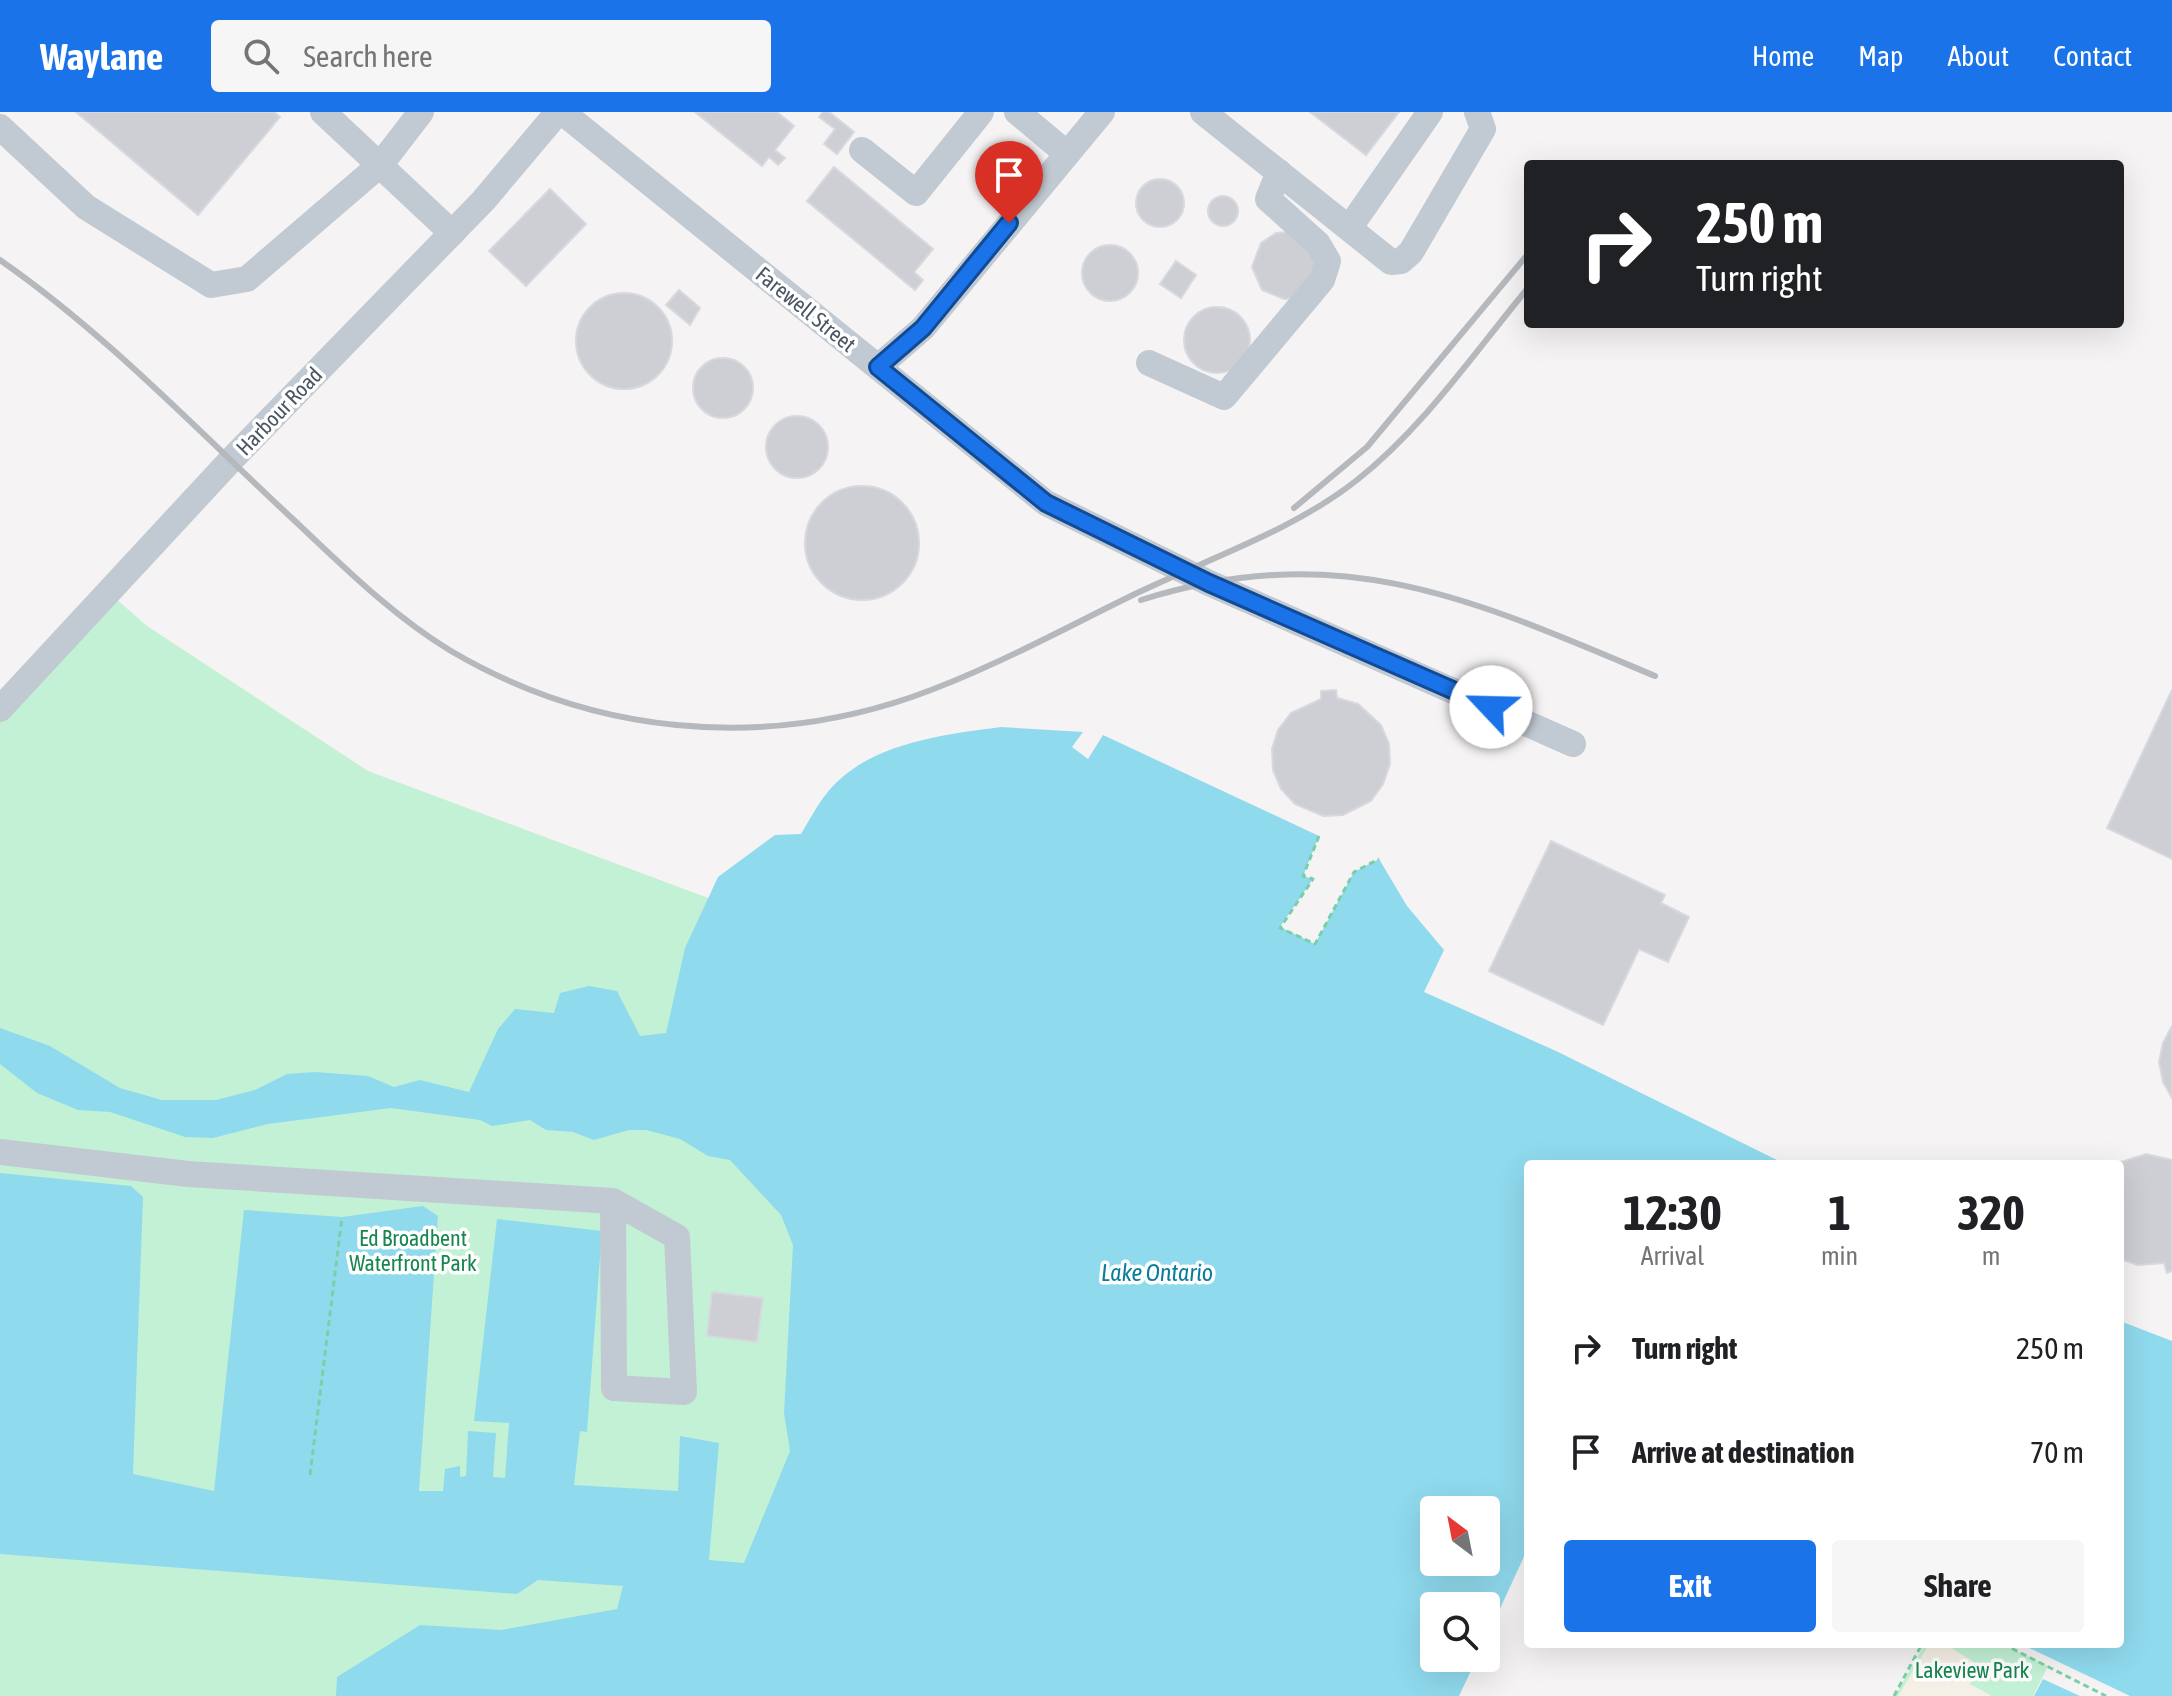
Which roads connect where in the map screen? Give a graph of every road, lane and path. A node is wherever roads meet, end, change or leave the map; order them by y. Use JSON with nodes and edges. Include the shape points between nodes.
{"nodes":[{"id":1,"x":323,"y":112,"type":"edge"},
{"id":2,"x":421,"y":112,"type":"edge"},
{"id":3,"x":560,"y":112,"type":"edge"},
{"id":4,"x":981,"y":112,"type":"edge"},
{"id":5,"x":1017,"y":112,"type":"edge"},
{"id":6,"x":1102,"y":112,"type":"edge"},
{"id":7,"x":1203,"y":112,"type":"edge"},
{"id":8,"x":1430,"y":112,"type":"edge"},
{"id":9,"x":1477,"y":112,"type":"edge"},
{"id":10,"x":0,"y":127,"type":"edge"},
{"id":11,"x":862,"y":150,"type":"dead end"},
{"id":12,"x":1066,"y":153,"type":"junction"},
{"id":13,"x":381,"y":164,"type":"junction"},
{"id":14,"x":1279,"y":172,"type":"junction"},
{"id":15,"x":1350,"y":227,"type":"junction"},
{"id":16,"x":452,"y":233,"type":"junction"},
{"id":17,"x":1149,"y":363,"type":"dead end"},
{"id":18,"x":878,"y":367,"type":"junction"},
{"id":19,"x":0,"y":709,"type":"edge"},
{"id":20,"x":1573,"y":744,"type":"dead end"},
{"id":21,"x":1319,"y":836,"type":"dead end"},
{"id":22,"x":1379,"y":859,"type":"dead end"},
{"id":23,"x":0,"y":1152,"type":"edge"},
{"id":24,"x":613,"y":1201,"type":"junction"},
{"id":25,"x":342,"y":1217,"type":"dead end"},
{"id":26,"x":310,"y":1475,"type":"dead end"},
{"id":27,"x":1920,"y":1648,"type":"edge"},
{"id":28,"x":2011,"y":1648,"type":"edge"},
{"id":29,"x":1894,"y":1696,"type":"edge"},
{"id":30,"x":2106,"y":1696,"type":"edge"}],
"edges":[{"from":1,"to":13,"type":"street"},
{"from":2,"to":13,"type":"street"},
{"from":3,"to":16,"type":"street","name":"Harbour Road"},
{"from":3,"to":18,"type":"street","name":"Farewell Street"},
{"from":4,"to":11,"type":"street","via":[[916,193]]},
{"from":5,"to":12,"type":"street"},
{"from":6,"to":12,"type":"street"},
{"from":7,"to":14,"type":"street"},
{"from":8,"to":15,"type":"street"},
{"from":9,"to":15,"type":"street","via":[[1483,129],[1411,252],[1391,262]]},
{"from":10,"to":13,"type":"street","via":[[86,207],[211,285],[247,279]]},
{"from":12,"to":18,"type":"street","via":[[923,328]]},
{"from":13,"to":16,"type":"street"},
{"from":14,"to":15,"type":"street"},
{"from":14,"to":17,"type":"street","via":[[1268,199],[1318,244],[1328,261],[1322,280],[1224,397]]},
{"from":16,"to":19,"type":"street","name":"Harbour Road"},
{"from":18,"to":20,"type":"street","name":"Farewell Street","via":[[1046,503],[1209,583]]},
{"from":21,"to":22,"type":"path","via":[[1303,876],[1313,879],[1280,928],[1315,944],[1354,872]]},
{"from":23,"to":24,"type":"street","via":[[188,1174]]},
{"from":24,"to":24,"type":"street","via":[[614,1388],[684,1392],[677,1237]]},
{"from":25,"to":26,"type":"path"},
{"from":27,"to":29,"type":"path"},
{"from":28,"to":30,"type":"path"}]}
